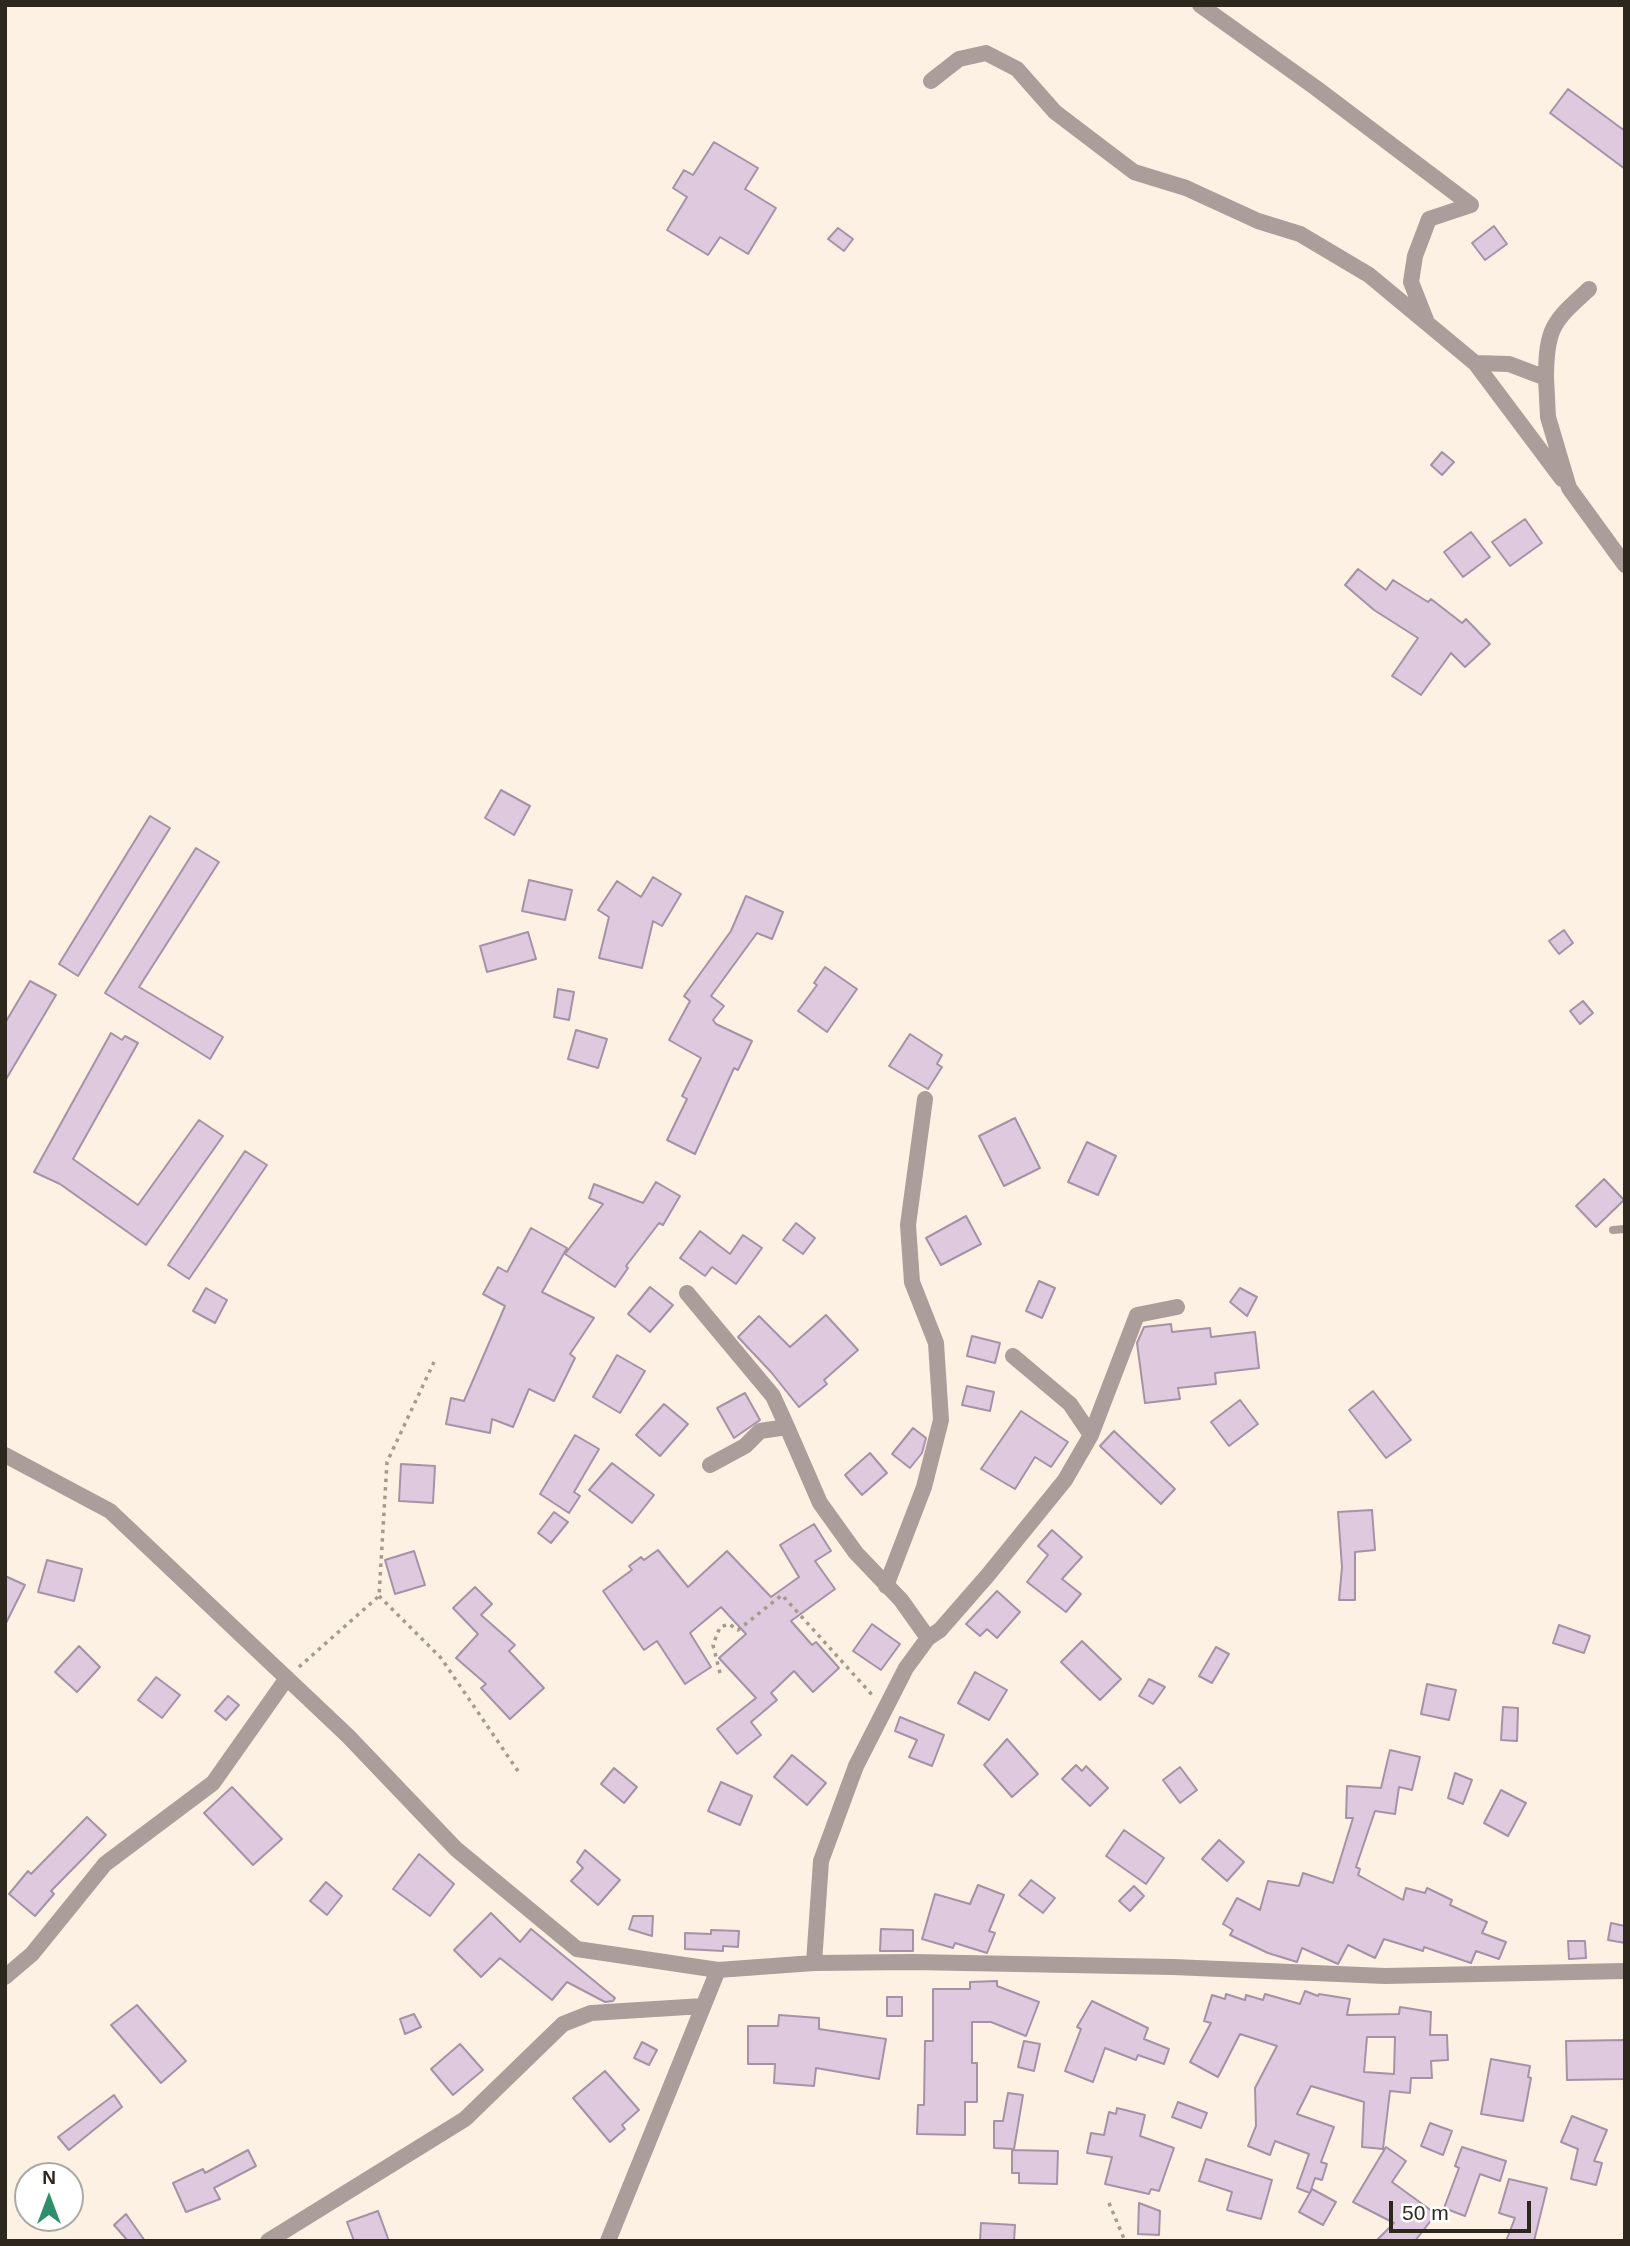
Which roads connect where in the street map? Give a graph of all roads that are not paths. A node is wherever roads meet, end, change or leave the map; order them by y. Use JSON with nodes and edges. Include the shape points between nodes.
{"nodes":[{"id":1,"x":1200,"y":5,"type":"edge"},
{"id":2,"x":931,"y":81,"type":"dead end"},
{"id":3,"x":1589,"y":289,"type":"dead end"},
{"id":4,"x":1427,"y":323,"type":"junction"},
{"id":5,"x":1475,"y":363,"type":"junction"},
{"id":6,"x":1546,"y":378,"type":"junction"},
{"id":7,"x":1569,"y":488,"type":"junction"},
{"id":8,"x":1625,"y":565,"type":"edge"},
{"id":9,"x":925,"y":1098,"type":"dead end"},
{"id":10,"x":1625,"y":1229,"type":"edge"},
{"id":11,"x":1613,"y":1230,"type":"dead end"},
{"id":12,"x":687,"y":1293,"type":"dead end"},
{"id":13,"x":1177,"y":1307,"type":"dead end"},
{"id":14,"x":1013,"y":1356,"type":"dead end"},
{"id":15,"x":787,"y":1427,"type":"junction"},
{"id":16,"x":1091,"y":1435,"type":"junction"},
{"id":17,"x":5,"y":1455,"type":"edge"},
{"id":18,"x":710,"y":1465,"type":"dead end"},
{"id":19,"x":886,"y":1586,"type":"junction"},
{"id":20,"x":928,"y":1638,"type":"junction"},
{"id":21,"x":287,"y":1678,"type":"junction"},
{"id":22,"x":814,"y":1963,"type":"junction"},
{"id":23,"x":718,"y":1970,"type":"junction"},
{"id":24,"x":1625,"y":1971,"type":"edge"},
{"id":25,"x":5,"y":1977,"type":"edge"},
{"id":26,"x":703,"y":2006,"type":"junction"},
{"id":27,"x":268,"y":2241,"type":"edge"},
{"id":28,"x":608,"y":2241,"type":"edge"}],
"edges":[{"from":1,"to":4,"type":"street","via":[[1471,205],[1429,219],[1422,234],[1411,282]]},
{"from":2,"to":4,"type":"street","via":[[959,59],[986,53],[1017,68],[1055,112],[1135,172],[1300,234],[1369,275]]},
{"from":3,"to":6,"type":"street","via":[[1556,319],[1546,353]]},
{"from":4,"to":5,"type":"street"},
{"from":5,"to":6,"type":"street","via":[[1509,363]]},
{"from":5,"to":7,"type":"street"},
{"from":6,"to":7,"type":"street","via":[[1548,417]]},
{"from":7,"to":8,"type":"street"},
{"from":9,"to":19,"type":"street","via":[[908,1225],[912,1282],[936,1343],[941,1420],[924,1488]]},
{"from":10,"to":11,"type":"lane"},
{"from":12,"to":15,"type":"street","via":[[773,1396]]},
{"from":13,"to":16,"type":"street","via":[[1137,1315]]},
{"from":14,"to":16,"type":"street","via":[[1070,1404]]},
{"from":15,"to":18,"type":"street","via":[[760,1431],[738,1451]]},
{"from":15,"to":19,"type":"street","via":[[820,1503]]},
{"from":16,"to":20,"type":"street","via":[[1065,1480],[940,1630]]},
{"from":17,"to":21,"type":"street","via":[[110,1511]]},
{"from":19,"to":20,"type":"street"},
{"from":20,"to":22,"type":"street","via":[[906,1668],[856,1766],[821,1861]]},
{"from":21,"to":23,"type":"street","via":[[456,1849],[577,1949]]},
{"from":21,"to":25,"type":"street","via":[[213,1783],[106,1864],[32,1954]]},
{"from":22,"to":23,"type":"street"},
{"from":22,"to":24,"type":"street","via":[[1173,1967],[1385,1976]]},
{"from":23,"to":26,"type":"street"},
{"from":26,"to":27,"type":"street","via":[[591,2013],[563,2024],[465,2119]]},
{"from":26,"to":28,"type":"street"}]}
